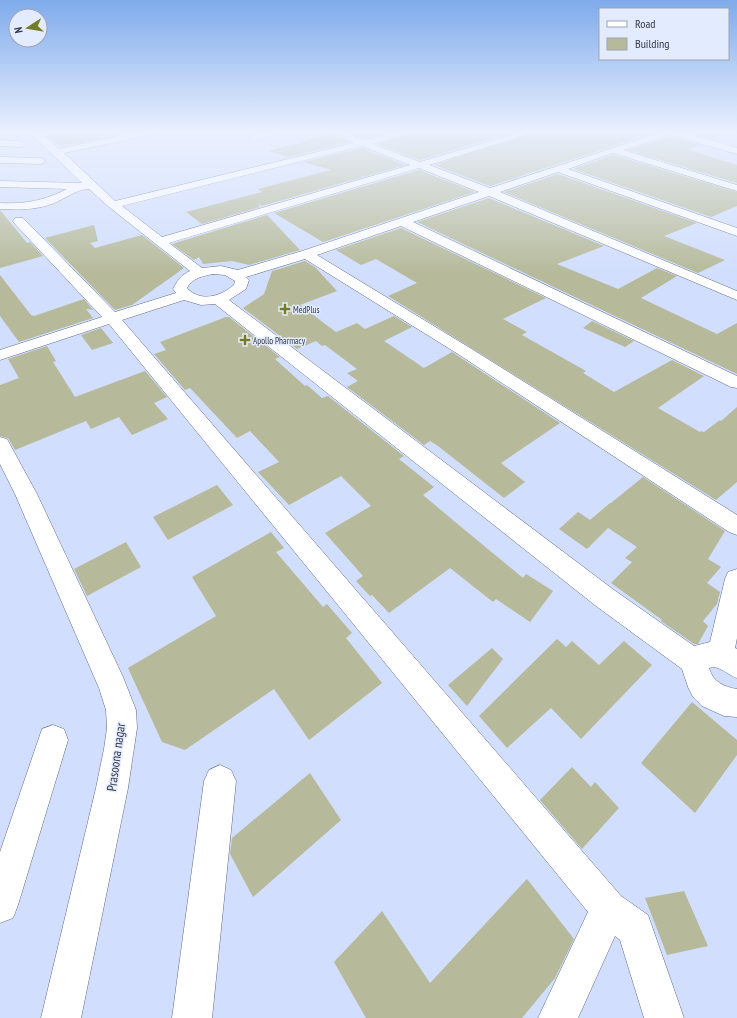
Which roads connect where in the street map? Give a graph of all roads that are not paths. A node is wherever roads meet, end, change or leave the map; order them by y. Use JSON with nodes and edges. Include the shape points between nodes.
{"nodes":[{"id":1,"x":84,"y":179,"type":"edge"},
{"id":2,"x":221,"y":179,"type":"edge"},
{"id":3,"x":377,"y":179,"type":"edge"},
{"id":4,"x":454,"y":179,"type":"edge"},
{"id":5,"x":530,"y":179,"type":"edge"},
{"id":6,"x":586,"y":179,"type":"edge"},
{"id":7,"x":706,"y":179,"type":"edge"},
{"id":8,"x":0,"y":184,"type":"edge"},
{"id":9,"x":79,"y":186,"type":"junction"},
{"id":10,"x":92,"y":186,"type":"junction"},
{"id":11,"x":737,"y":188,"type":"edge"},
{"id":12,"x":329,"y":192,"type":"junction"},
{"id":13,"x":490,"y":192,"type":"junction"},
{"id":14,"x":341,"y":198,"type":"dead end"},
{"id":15,"x":113,"y":205,"type":"junction"},
{"id":16,"x":0,"y":206,"type":"edge"},
{"id":17,"x":19,"y":221,"type":"dead end"},
{"id":18,"x":403,"y":222,"type":"junction"},
{"id":19,"x":737,"y":232,"type":"edge"},
{"id":20,"x":161,"y":241,"type":"junction"},
{"id":21,"x":307,"y":254,"type":"junction"},
{"id":22,"x":199,"y":272,"type":"junction"},
{"id":23,"x":237,"y":275,"type":"junction"},
{"id":24,"x":184,"y":295,"type":"junction"},
{"id":25,"x":737,"y":296,"type":"edge"},
{"id":26,"x":219,"y":300,"type":"junction"},
{"id":27,"x":112,"y":318,"type":"junction"},
{"id":28,"x":0,"y":355,"type":"edge"},
{"id":29,"x":737,"y":383,"type":"edge"},
{"id":30,"x":0,"y":444,"type":"edge"},
{"id":31,"x":737,"y":526,"type":"edge"},
{"id":32,"x":737,"y":579,"type":"edge"},
{"id":33,"x":718,"y":661,"type":"edge"},
{"id":34,"x":736,"y":704,"type":"edge"},
{"id":35,"x":53,"y":740,"type":"dead end"},
{"id":36,"x":220,"y":781,"type":"dead end"},
{"id":37,"x":0,"y":905,"type":"edge"},
{"id":38,"x":608,"y":909,"type":"junction"},
{"id":39,"x":61,"y":1018,"type":"edge"},
{"id":40,"x":192,"y":1018,"type":"edge"},
{"id":41,"x":558,"y":1018,"type":"edge"},
{"id":42,"x":664,"y":1018,"type":"edge"}],
"edges":[{"from":1,"to":10,"type":"street"},
{"from":2,"to":15,"type":"street"},
{"from":3,"to":12,"type":"street"},
{"from":4,"to":13,"type":"street"},
{"from":5,"to":13,"type":"street"},
{"from":6,"to":19,"type":"street"},
{"from":7,"to":11,"type":"street"},
{"from":8,"to":9,"type":"street"},
{"from":9,"to":10,"type":"street"},
{"from":9,"to":16,"type":"street","via":[[52,201],[38,205]]},
{"from":10,"to":15,"type":"street"},
{"from":12,"to":14,"type":"street"},
{"from":12,"to":20,"type":"street"},
{"from":13,"to":18,"type":"street"},
{"from":13,"to":25,"type":"street"},
{"from":15,"to":20,"type":"street"},
{"from":17,"to":27,"type":"street"},
{"from":18,"to":21,"type":"street"},
{"from":18,"to":29,"type":"street"},
{"from":20,"to":22,"type":"street"},
{"from":21,"to":23,"type":"street"},
{"from":21,"to":31,"type":"street"},
{"from":22,"to":23,"type":"street","via":[[220,270]]},
{"from":22,"to":24,"type":"street","via":[[181,283],[180,289]]},
{"from":23,"to":26,"type":"street","via":[[242,280],[241,286],[236,292]]},
{"from":24,"to":26,"type":"street","via":[[191,299]]},
{"from":24,"to":27,"type":"street"},
{"from":26,"to":33,"type":"street","via":[[598,593]]},
{"from":27,"to":28,"type":"street"},
{"from":27,"to":38,"type":"street"},
{"from":30,"to":39,"type":"street","name":"Prasoona nagar","via":[[26,494],[121,710],[121,735],[112,788]]},
{"from":32,"to":33,"type":"street"},
{"from":33,"to":34,"type":"street","via":[[695,670],[697,678],[701,686],[717,699]]},
{"from":35,"to":37,"type":"street"},
{"from":36,"to":40,"type":"street"},
{"from":38,"to":41,"type":"street"},
{"from":38,"to":42,"type":"street","via":[[635,928]]}]}
